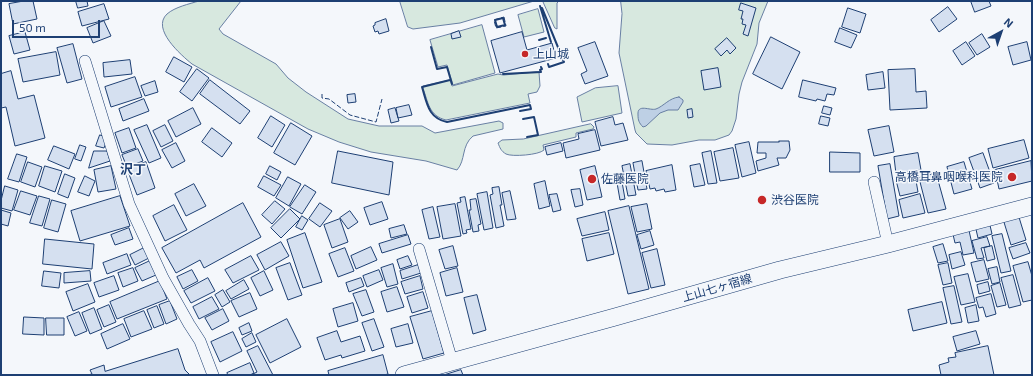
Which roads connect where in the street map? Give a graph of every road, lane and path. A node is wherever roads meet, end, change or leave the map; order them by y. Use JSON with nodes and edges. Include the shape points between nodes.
{"nodes":[{"id":1,"x":85,"y":61,"type":"dead end"},
{"id":2,"x":874,"y":182,"type":"dead end"},
{"id":3,"x":1032,"y":206,"type":"edge"},
{"id":4,"x":888,"y":244,"type":"junction"},
{"id":5,"x":419,"y":249,"type":"dead end"},
{"id":6,"x":452,"y":361,"type":"junction"},
{"id":7,"x":213,"y":375,"type":"edge"},
{"id":8,"x":404,"y":375,"type":"edge"}],
"edges":[{"from":1,"to":7,"type":"street","via":[[128,204],[163,278],[200,341]]},
{"from":2,"to":4,"type":"street"},
{"from":3,"to":4,"type":"main road","name":"上山七ヶ宿線"},
{"from":4,"to":6,"type":"main road","name":"上山七ヶ宿線","via":[[780,270],[615,318]]},
{"from":5,"to":6,"type":"street"},
{"from":6,"to":8,"type":"main road","name":"上山七ヶ宿線"}]}
